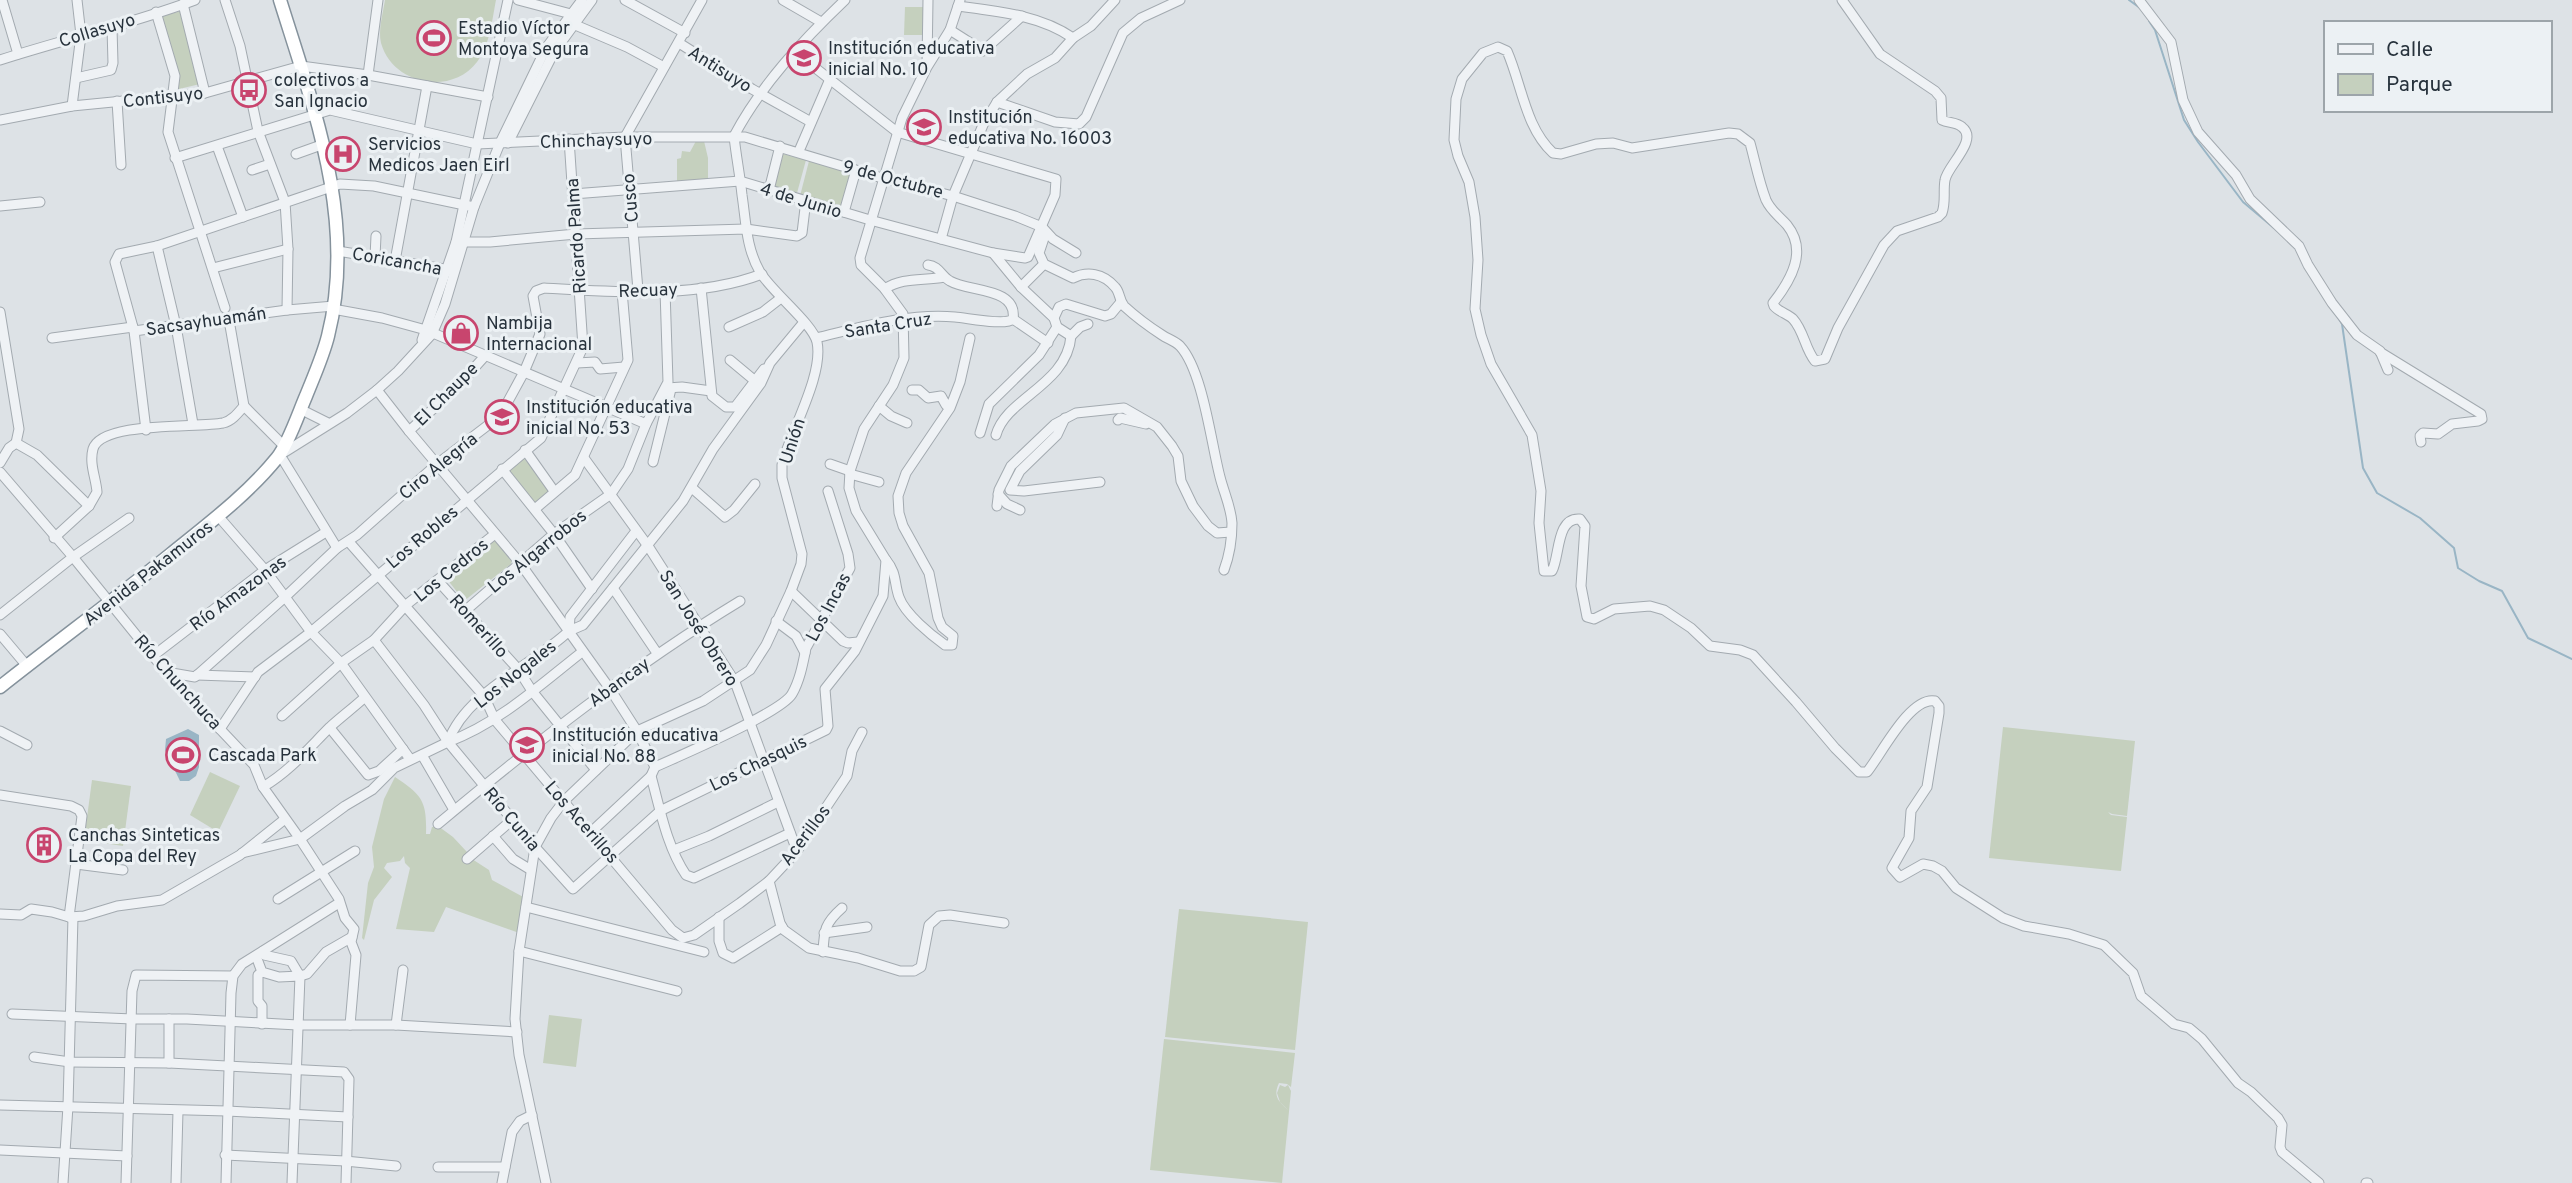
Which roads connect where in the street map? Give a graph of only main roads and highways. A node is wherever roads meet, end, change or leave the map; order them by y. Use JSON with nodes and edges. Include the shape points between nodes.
{"nodes":[{"id":1,"x":280,"y":0,"type":"edge"},
{"id":2,"x":289,"y":0,"type":"edge"},
{"id":3,"x":305,"y":66,"type":"junction"},
{"id":4,"x":319,"y":113,"type":"junction"},
{"id":5,"x":337,"y":185,"type":"junction"},
{"id":6,"x":0,"y":688,"type":"edge"}],
"edges":[{"from":1,"to":3,"type":"highway","name":"Avenida Pakamuros"},
{"from":2,"to":3,"type":"highway","name":"Avenida Pakamuros"},
{"from":3,"to":4,"type":"highway","name":"Avenida Pakamuros"},
{"from":4,"to":5,"type":"highway","name":"Avenida Pakamuros"},
{"from":4,"to":5,"type":"highway","name":"Avenida Pakamuros"},
{"from":5,"to":6,"type":"highway","name":"Avenida Pakamuros","via":[[342,252],[336,309],[303,410],[282,451],[219,517]]}]}
